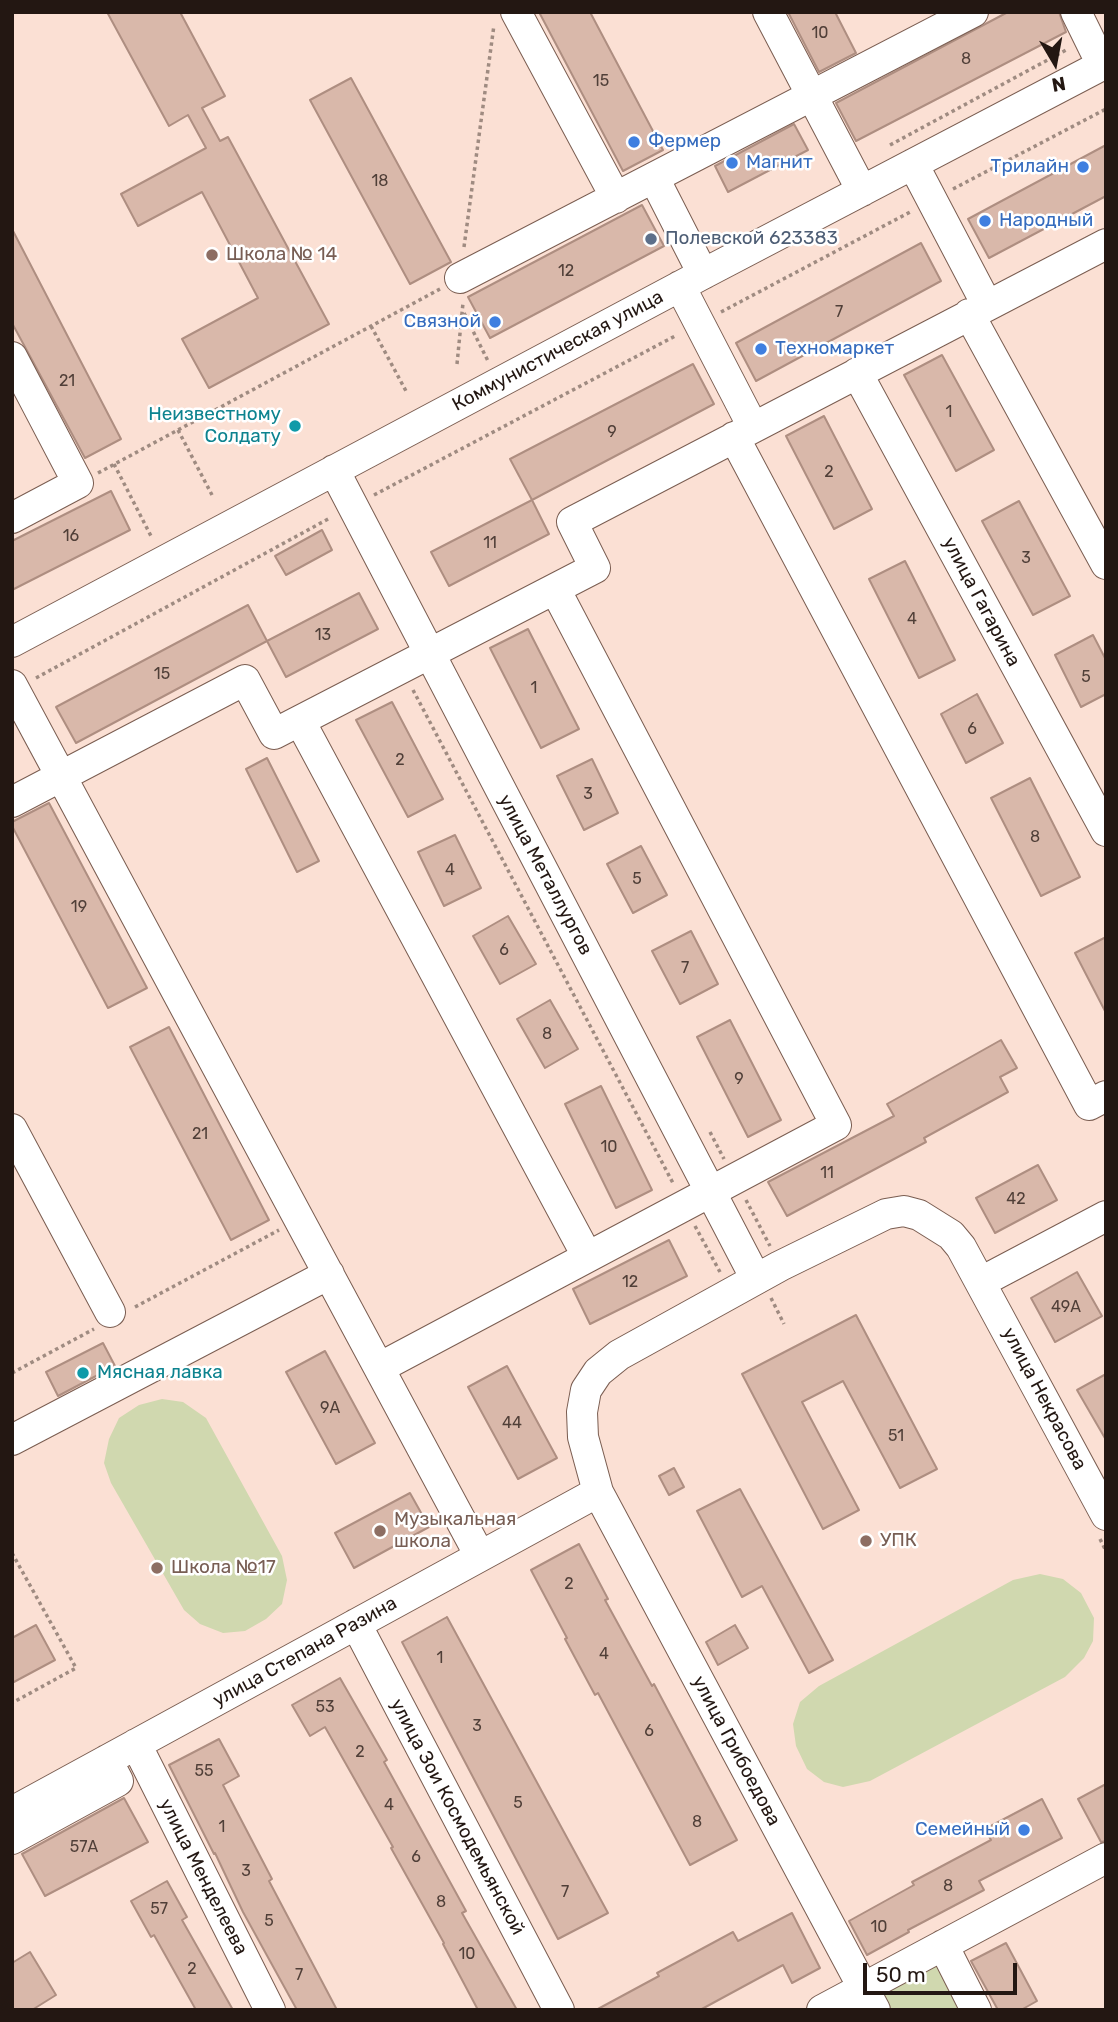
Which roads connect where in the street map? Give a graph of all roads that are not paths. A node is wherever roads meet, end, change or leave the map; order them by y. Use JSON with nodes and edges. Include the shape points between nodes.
{"nodes":[{"id":1,"x":516,"y":12,"type":"edge"},
{"id":2,"x":768,"y":12,"type":"edge"},
{"id":3,"x":973,"y":12,"type":"edge"},
{"id":4,"x":1076,"y":12,"type":"edge"},
{"id":5,"x":1104,"y":64,"type":"edge"},
{"id":6,"x":812,"y":96,"type":"junction"},
{"id":7,"x":913,"y":164,"type":"junction"},
{"id":8,"x":654,"y":178,"type":"junction"},
{"id":9,"x":862,"y":191,"type":"junction"},
{"id":10,"x":616,"y":198,"type":"junction"},
{"id":11,"x":1106,"y":244,"type":"edge"},
{"id":12,"x":460,"y":278,"type":"road end"},
{"id":13,"x":692,"y":280,"type":"junction"},
{"id":14,"x":978,"y":309,"type":"junction"},
{"id":15,"x":12,"y":357,"type":"edge"},
{"id":16,"x":857,"y":373,"type":"junction"},
{"id":17,"x":744,"y":432,"type":"junction"},
{"id":18,"x":334,"y":470,"type":"junction"},
{"id":19,"x":12,"y":518,"type":"edge"},
{"id":20,"x":1106,"y":564,"type":"edge"},
{"id":21,"x":555,"y":589,"type":"junction"},
{"id":22,"x":12,"y":642,"type":"edge"},
{"id":23,"x":429,"y":654,"type":"junction"},
{"id":24,"x":13,"y":687,"type":"edge"},
{"id":25,"x":300,"y":721,"type":"junction"},
{"id":26,"x":60,"y":775,"type":"junction"},
{"id":27,"x":12,"y":802,"type":"edge"},
{"id":28,"x":1106,"y":831,"type":"edge"},
{"id":29,"x":1106,"y":1096,"type":"edge"},
{"id":30,"x":12,"y":1129,"type":"edge"},
{"id":31,"x":697,"y":1198,"type":"junction"},
{"id":32,"x":1106,"y":1216,"type":"edge"},
{"id":33,"x":587,"y":1256,"type":"junction"},
{"id":34,"x":329,"y":1274,"type":"junction"},
{"id":35,"x":981,"y":1282,"type":"junction"},
{"id":36,"x":755,"y":1287,"type":"junction"},
{"id":37,"x":113,"y":1316,"type":"road end"},
{"id":38,"x":379,"y":1368,"type":"junction"},
{"id":39,"x":12,"y":1440,"type":"edge"},
{"id":40,"x":598,"y":1492,"type":"junction"},
{"id":41,"x":1106,"y":1515,"type":"edge"},
{"id":42,"x":480,"y":1556,"type":"junction"},
{"id":43,"x":356,"y":1624,"type":"junction"},
{"id":44,"x":136,"y":1744,"type":"junction"},
{"id":45,"x":107,"y":1760,"type":"junction"},
{"id":46,"x":12,"y":1812,"type":"edge"},
{"id":47,"x":12,"y":1839,"type":"edge"},
{"id":48,"x":1106,"y":1858,"type":"edge"},
{"id":49,"x":943,"y":1945,"type":"junction"},
{"id":50,"x":869,"y":1999,"type":"edge"},
{"id":51,"x":270,"y":2010,"type":"edge"},
{"id":52,"x":559,"y":2010,"type":"edge"},
{"id":53,"x":822,"y":2010,"type":"edge"},
{"id":54,"x":976,"y":2010,"type":"edge"}],
"edges":[{"from":1,"to":10,"type":"street"},
{"from":2,"to":6,"type":"street"},
{"from":3,"to":6,"type":"street"},
{"from":4,"to":5,"type":"street"},
{"from":5,"to":7,"type":"street","name":"Коммунистическая улица"},
{"from":6,"to":8,"type":"street"},
{"from":6,"to":9,"type":"street"},
{"from":7,"to":9,"type":"street","name":"Коммунистическая улица"},
{"from":7,"to":14,"type":"street"},
{"from":8,"to":10,"type":"street"},
{"from":8,"to":13,"type":"street"},
{"from":9,"to":13,"type":"street","name":"Коммунистическая улица"},
{"from":10,"to":12,"type":"street"},
{"from":11,"to":14,"type":"street"},
{"from":13,"to":17,"type":"street","via":[[699,323]]},
{"from":13,"to":18,"type":"street","name":"Коммунистическая улица"},
{"from":14,"to":16,"type":"street"},
{"from":14,"to":20,"type":"street"},
{"from":15,"to":19,"type":"street","via":[[78,483]]},
{"from":16,"to":17,"type":"street"},
{"from":16,"to":28,"type":"street","name":"улица Гагарина"},
{"from":17,"to":21,"type":"street","via":[[572,522],[595,568]]},
{"from":17,"to":29,"type":"street","via":[[1089,1105]]},
{"from":18,"to":22,"type":"street","name":"Коммунистическая улица"},
{"from":18,"to":23,"type":"street","name":"улица Металлургов"},
{"from":21,"to":23,"type":"street"},
{"from":21,"to":31,"type":"street","via":[[836,1125]]},
{"from":23,"to":25,"type":"street"},
{"from":23,"to":31,"type":"street","name":"улица Металлургов"},
{"from":24,"to":26,"type":"street"},
{"from":25,"to":26,"type":"street","via":[[274,734],[245,680]]},
{"from":25,"to":33,"type":"street"},
{"from":26,"to":27,"type":"street"},
{"from":26,"to":34,"type":"street"},
{"from":30,"to":37,"type":"street"},
{"from":31,"to":33,"type":"street"},
{"from":31,"to":36,"type":"street","name":"улица Металлургов"},
{"from":32,"to":35,"type":"street"},
{"from":33,"to":38,"type":"street"},
{"from":34,"to":38,"type":"street"},
{"from":34,"to":39,"type":"street"},
{"from":35,"to":36,"type":"street","name":"улица Некрасова","via":[[951,1235],[919,1215],[904,1212],[870,1220]]},
{"from":35,"to":41,"type":"street","name":"улица Некрасова"},
{"from":36,"to":40,"type":"street","name":"улица Грибоедова","via":[[618,1355],[591,1381],[583,1401],[583,1437]]},
{"from":38,"to":42,"type":"street"},
{"from":40,"to":42,"type":"street","name":"улица Степана Разина"},
{"from":40,"to":50,"type":"street","name":"улица Грибоедова"},
{"from":42,"to":43,"type":"street","name":"улица Степана Разина"},
{"from":43,"to":44,"type":"street","name":"улица Степана Разина"},
{"from":43,"to":52,"type":"street","name":"улица Зои Космодемьянской"},
{"from":44,"to":45,"type":"street","name":"улица Степана Разина"},
{"from":44,"to":51,"type":"street","name":"улица Менделеева"},
{"from":45,"to":46,"type":"street","name":"улица Степана Разина"},
{"from":45,"to":47,"type":"street","via":[[118,1781]]},
{"from":48,"to":49,"type":"street"},
{"from":49,"to":50,"type":"street"},
{"from":49,"to":54,"type":"street"},
{"from":50,"to":53,"type":"street"}]}
